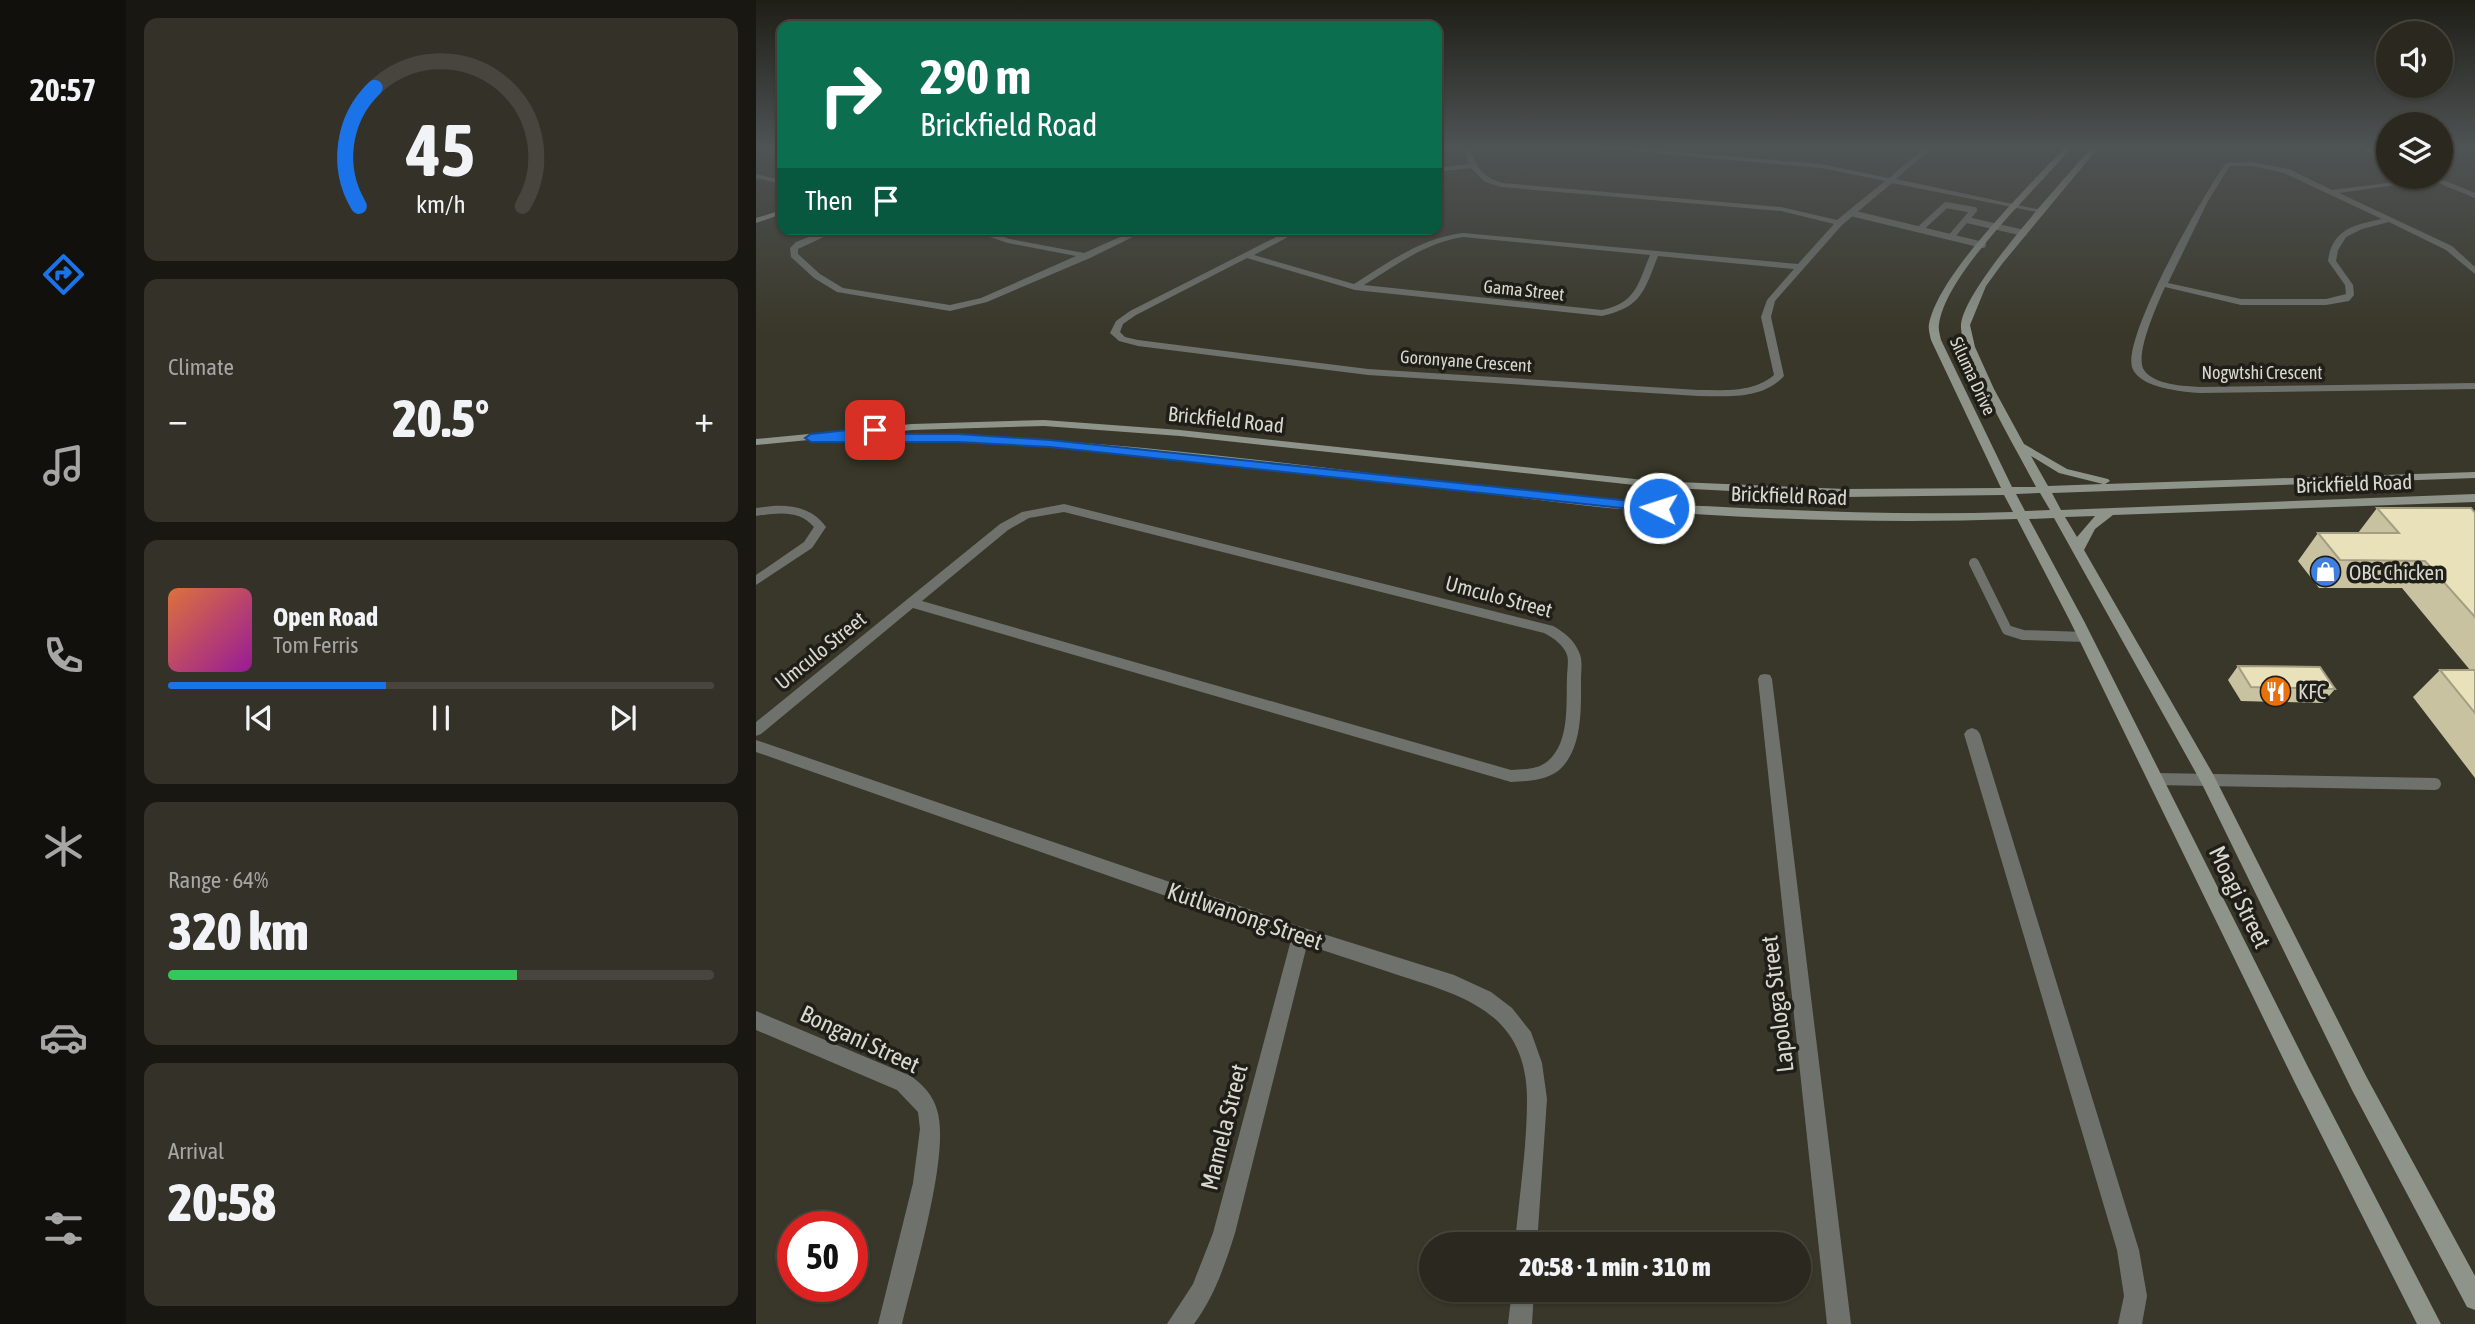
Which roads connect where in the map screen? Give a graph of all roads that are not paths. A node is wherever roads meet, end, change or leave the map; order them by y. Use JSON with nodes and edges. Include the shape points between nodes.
{"nodes":[{"id":1,"x":1784,"y":210,"type":"edge"},
{"id":2,"x":1855,"y":210,"type":"edge"},
{"id":3,"x":1941,"y":210,"type":"edge"},
{"id":4,"x":1973,"y":210,"type":"edge"},
{"id":5,"x":2012,"y":210,"type":"edge"},
{"id":6,"x":2035,"y":210,"type":"edge"},
{"id":7,"x":2203,"y":210,"type":"edge"},
{"id":8,"x":2368,"y":210,"type":"edge"},
{"id":9,"x":2042,"y":211,"type":"joint"},
{"id":10,"x":1851,"y":213,"type":"junction"},
{"id":11,"x":777,"y":214,"type":"edge"},
{"id":12,"x":1967,"y":220,"type":"junction"},
{"id":13,"x":2389,"y":220,"type":"junction"},
{"id":14,"x":756,"y":221,"type":"edge"},
{"id":15,"x":1839,"y":223,"type":"junction"},
{"id":16,"x":1997,"y":228,"type":"junction"},
{"id":17,"x":1920,"y":229,"type":"junction"},
{"id":18,"x":2024,"y":233,"type":"junction"},
{"id":19,"x":822,"y":235,"type":"edge"},
{"id":20,"x":992,"y":235,"type":"edge"},
{"id":21,"x":1132,"y":235,"type":"edge"},
{"id":22,"x":1288,"y":235,"type":"edge"},
{"id":23,"x":1951,"y":237,"type":"junction"},
{"id":24,"x":1983,"y":245,"type":"junction"},
{"id":25,"x":1655,"y":252,"type":"junction"},
{"id":26,"x":1087,"y":256,"type":"junction"},
{"id":27,"x":1248,"y":256,"type":"junction"},
{"id":28,"x":1799,"y":267,"type":"junction"},
{"id":29,"x":2475,"y":271,"type":"edge"},
{"id":30,"x":2162,"y":284,"type":"junction"},
{"id":31,"x":1355,"y":287,"type":"junction"},
{"id":32,"x":2475,"y":386,"type":"edge"},
{"id":33,"x":811,"y":438,"type":"junction"},
{"id":34,"x":756,"y":442,"type":"edge"},
{"id":35,"x":2020,"y":444,"type":"junction"},
{"id":36,"x":2475,"y":475,"type":"edge"},
{"id":37,"x":2146,"y":485,"type":"junction"},
{"id":38,"x":2045,"y":489,"type":"junction"},
{"id":39,"x":2008,"y":491,"type":"junction"},
{"id":40,"x":2475,"y":498,"type":"edge"},
{"id":41,"x":2117,"y":509,"type":"junction"},
{"id":42,"x":756,"y":512,"type":"edge"},
{"id":43,"x":2059,"y":513,"type":"junction"},
{"id":44,"x":2021,"y":514,"type":"junction"},
{"id":45,"x":2078,"y":549,"type":"junction"},
{"id":46,"x":1975,"y":563,"type":"dead end"},
{"id":47,"x":756,"y":581,"type":"edge"},
{"id":48,"x":911,"y":603,"type":"junction"},
{"id":49,"x":2085,"y":637,"type":"junction"},
{"id":50,"x":1765,"y":679,"type":"dead end"},
{"id":51,"x":756,"y":730,"type":"edge"},
{"id":52,"x":1972,"y":734,"type":"dead end"},
{"id":53,"x":756,"y":746,"type":"edge"},
{"id":54,"x":2155,"y":779,"type":"junction"},
{"id":55,"x":2207,"y":779,"type":"junction"},
{"id":56,"x":2435,"y":784,"type":"dead end"},
{"id":57,"x":1301,"y":935,"type":"junction"},
{"id":58,"x":756,"y":1020,"type":"edge"},
{"id":59,"x":1527,"y":1232,"type":"edge"},
{"id":60,"x":2475,"y":1299,"type":"edge"},
{"id":61,"x":1522,"y":1302,"type":"edge"},
{"id":62,"x":890,"y":1324,"type":"edge"},
{"id":63,"x":1179,"y":1324,"type":"edge"},
{"id":64,"x":1520,"y":1324,"type":"edge"},
{"id":65,"x":1839,"y":1324,"type":"edge"},
{"id":66,"x":2130,"y":1324,"type":"edge"},
{"id":67,"x":2429,"y":1324,"type":"edge"}],
"edges":[{"from":1,"to":15,"type":"street"},
{"from":2,"to":10,"type":"street","name":"Goronyane Crescent"},
{"from":3,"to":17,"type":"lane"},
{"from":4,"to":12,"type":"lane"},
{"from":5,"to":16,"type":"main road","name":"Siluma Drive"},
{"from":6,"to":9,"type":"street"},
{"from":7,"to":30,"type":"street","name":"Nogwtshi Crescent"},
{"from":8,"to":13,"type":"street","name":"Nogwtshi Crescent"},
{"from":9,"to":18,"type":"main road","name":"Siluma Drive"},
{"from":10,"to":15,"type":"street","name":"Goronyane Crescent"},
{"from":10,"to":17,"type":"lane"},
{"from":11,"to":14,"type":"main road"},
{"from":12,"to":16,"type":"lane"},
{"from":12,"to":23,"type":"lane"},
{"from":13,"to":29,"type":"street","name":"Nogwtshi Crescent","via":[[2449,248]]},
{"from":13,"to":30,"type":"street","via":[[2339,236],[2332,261],[2349,285],[2346,299],[2241,302]]},
{"from":15,"to":28,"type":"street","name":"Goronyane Crescent"},
{"from":16,"to":18,"type":"lane"},
{"from":16,"to":24,"type":"main road","name":"Siluma Drive"},
{"from":17,"to":23,"type":"lane"},
{"from":18,"to":35,"type":"main road","name":"Siluma Drive","via":[[1982,286],[1965,325],[1984,379]]},
{"from":19,"to":26,"type":"street","via":[[794,248],[794,255],[817,276],[840,289],[934,307],[975,304]]},
{"from":20,"to":26,"type":"street"},
{"from":21,"to":26,"type":"street"},
{"from":22,"to":27,"type":"street","name":"Goronyane Crescent"},
{"from":23,"to":24,"type":"lane"},
{"from":24,"to":39,"type":"main road","name":"Siluma Drive","via":[[1948,294],[1933,326]]},
{"from":25,"to":28,"type":"street"},
{"from":25,"to":31,"type":"street","via":[[1453,235],[1426,244]]},
{"from":25,"to":31,"type":"street","name":"Gama Street","via":[[1635,301],[1602,313]]},
{"from":27,"to":28,"type":"street","name":"Goronyane Crescent","via":[[1133,313],[1119,323],[1115,333],[1138,343],[1368,372],[1738,392],[1763,387],[1779,376],[1766,312]]},
{"from":27,"to":31,"type":"street","name":"Gama Street"},
{"from":30,"to":32,"type":"street","name":"Nogwtshi Crescent","via":[[2145,321],[2136,366],[2167,385],[2220,391]]},
{"from":33,"to":34,"type":"main road","name":"Brickfield Road"},
{"from":33,"to":39,"type":"main road","name":"Brickfield Road","via":[[912,427],[1044,422],[1653,484],[1845,493]]},
{"from":33,"to":44,"type":"main road","name":"Brickfield Road","via":[[1050,443],[1684,510],[1841,517]]},
{"from":35,"to":37,"type":"main road","via":[[2063,471],[2101,481]]},
{"from":35,"to":38,"type":"main road","name":"Siluma Drive"},
{"from":36,"to":37,"type":"main road","name":"Brickfield Road"},
{"from":37,"to":38,"type":"main road","name":"Brickfield Road"},
{"from":38,"to":39,"type":"main road","name":"Brickfield Road"},
{"from":38,"to":43,"type":"main road","name":"Moagi Street"},
{"from":39,"to":44,"type":"main road","name":"Moagi Street"},
{"from":40,"to":41,"type":"main road","name":"Brickfield Road"},
{"from":41,"to":43,"type":"main road","name":"Brickfield Road"},
{"from":41,"to":45,"type":"main road","via":[[2096,520]]},
{"from":42,"to":47,"type":"street","via":[[791,510],[807,514],[820,527],[808,545]]},
{"from":43,"to":44,"type":"main road","name":"Brickfield Road"},
{"from":43,"to":45,"type":"main road","name":"Moagi Street"},
{"from":44,"to":49,"type":"main road","name":"Moagi Street"},
{"from":45,"to":55,"type":"main road","name":"Moagi Street"},
{"from":46,"to":49,"type":"lane","via":[[2007,630],[2023,635]]},
{"from":48,"to":48,"type":"street","name":"Umculo Street","via":[[1015,520],[1064,508],[1557,633],[1574,654],[1570,738],[1566,752],[1543,774],[1511,776]]},
{"from":48,"to":51,"type":"street","name":"Umculo Street"},
{"from":49,"to":54,"type":"main road","name":"Moagi Street"},
{"from":50,"to":65,"type":"street","name":"Lapologa Street"},
{"from":52,"to":66,"type":"street","via":[[2128,1250],[2136,1284],[2136,1311]]},
{"from":53,"to":57,"type":"street","name":"Kutlwanong Street"},
{"from":54,"to":55,"type":"lane"},
{"from":54,"to":67,"type":"main road","name":"Moagi Street"},
{"from":55,"to":56,"type":"lane"},
{"from":55,"to":60,"type":"main road","name":"Moagi Street","via":[[2359,1083]]},
{"from":57,"to":59,"type":"street","name":"Kutlwanong Street","via":[[1454,984],[1505,1014],[1524,1039],[1537,1099]]},
{"from":57,"to":63,"type":"street","name":"Mamela Street","via":[[1224,1233],[1209,1280]]},
{"from":58,"to":62,"type":"street","name":"Bongani Street","via":[[904,1083],[928,1112],[930,1140]]},
{"from":61,"to":64,"type":"street"}]}
